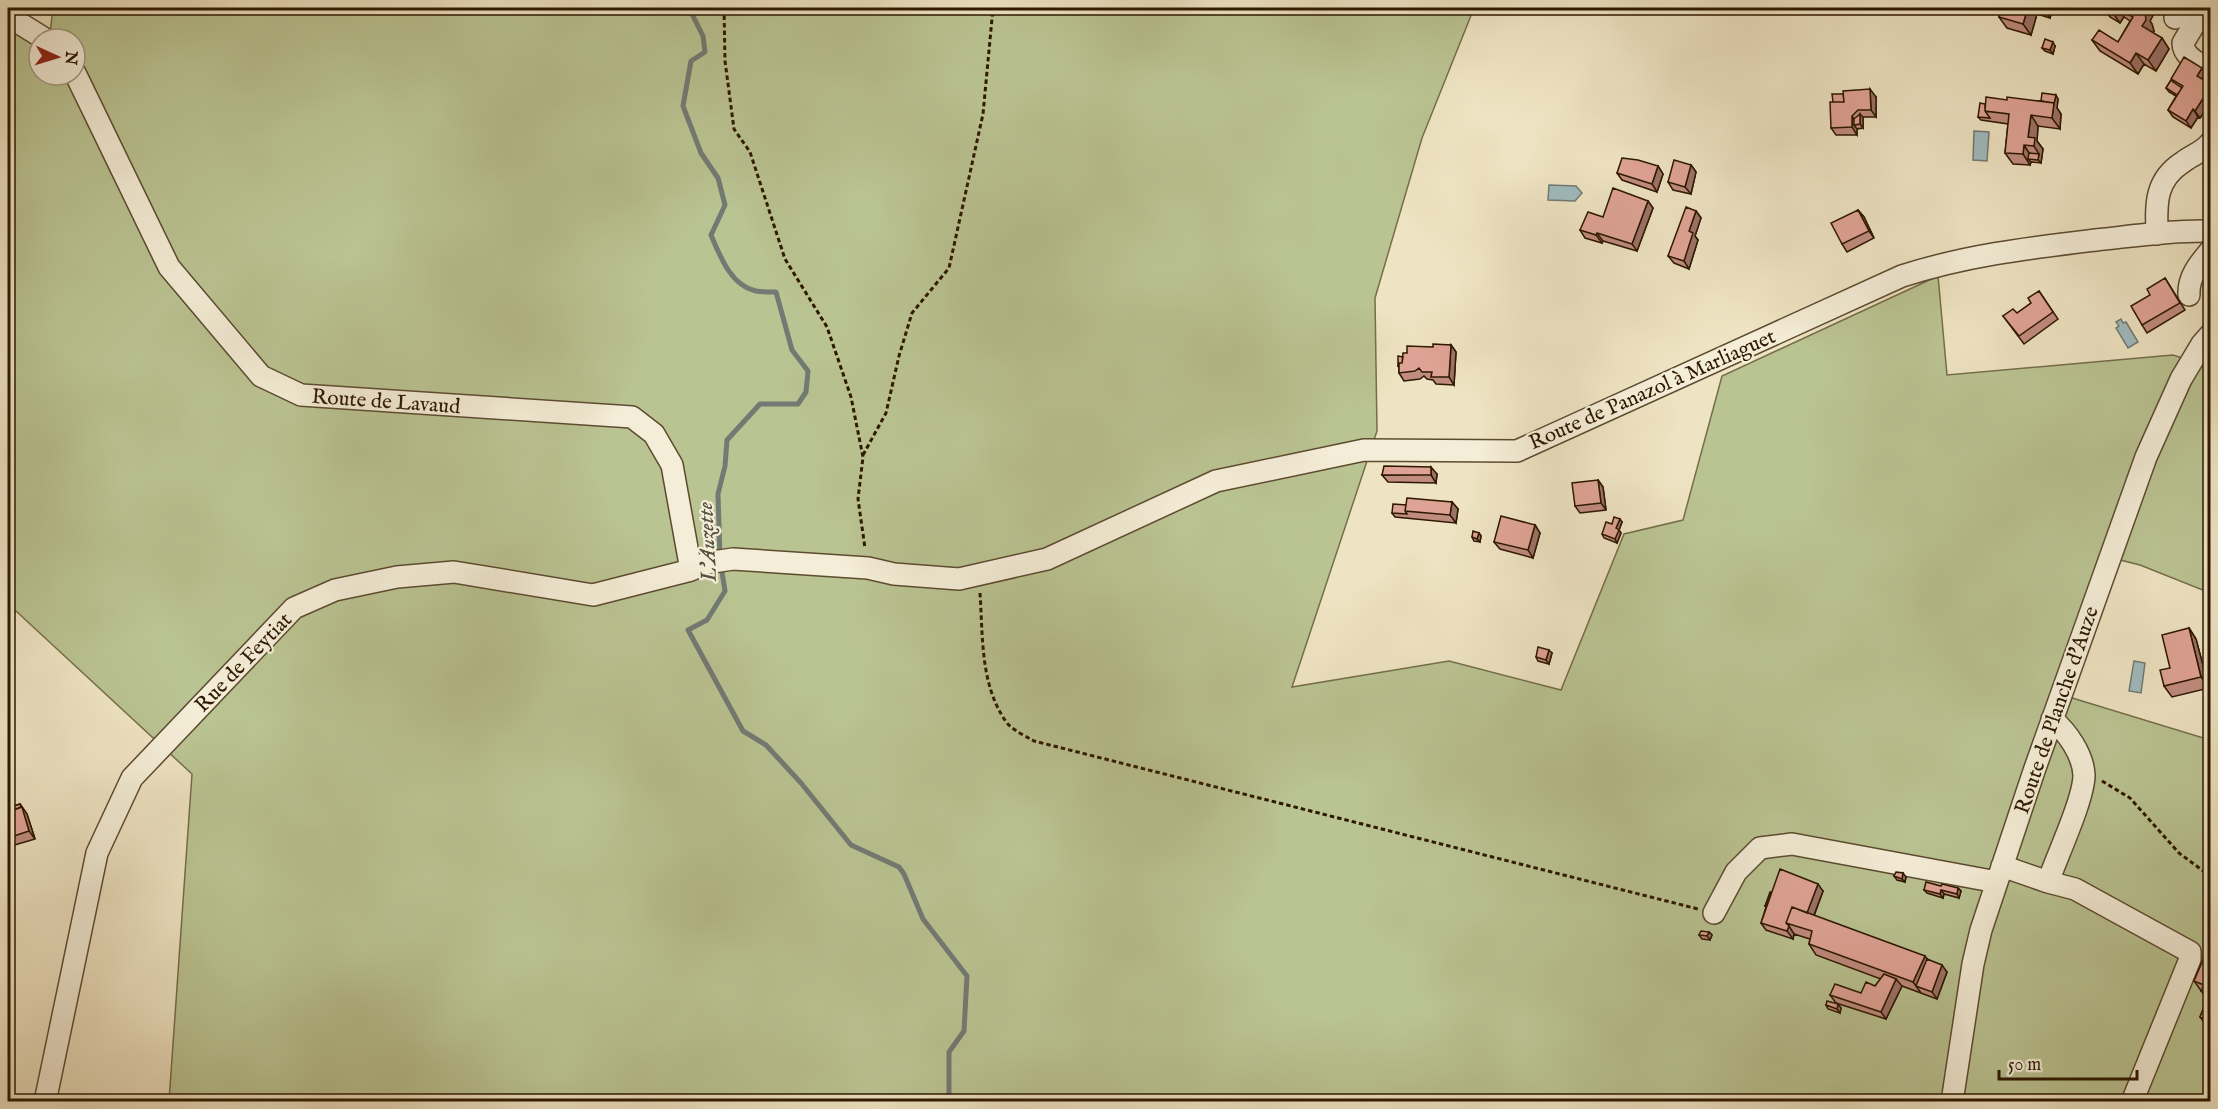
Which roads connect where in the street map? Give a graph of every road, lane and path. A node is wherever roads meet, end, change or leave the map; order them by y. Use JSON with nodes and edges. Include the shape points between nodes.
{"nodes":[{"id":1,"x":724,"y":8,"type":"edge"},
{"id":2,"x":993,"y":8,"type":"edge"},
{"id":3,"x":2204,"y":8,"type":"edge"},
{"id":4,"x":8,"y":16,"type":"edge"},
{"id":5,"x":27,"y":28,"type":"edge"},
{"id":6,"x":2211,"y":70,"type":"edge"},
{"id":7,"x":82,"y":87,"type":"edge"},
{"id":8,"x":2211,"y":143,"type":"edge"},
{"id":9,"x":2211,"y":231,"type":"edge"},
{"id":10,"x":2157,"y":234,"type":"junction"},
{"id":11,"x":2211,"y":251,"type":"edge"},
{"id":12,"x":2189,"y":295,"type":"dead end"},
{"id":13,"x":2211,"y":335,"type":"edge"},
{"id":14,"x":863,"y":457,"type":"junction"},
{"id":15,"x":698,"y":567,"type":"junction"},
{"id":16,"x":868,"y":568,"type":"junction"},
{"id":17,"x":979,"y":574,"type":"junction"},
{"id":18,"x":2052,"y":719,"type":"junction"},
{"id":19,"x":2084,"y":774,"type":"junction"},
{"id":20,"x":1999,"y":874,"type":"junction"},
{"id":21,"x":2211,"y":876,"type":"edge"},
{"id":22,"x":2048,"y":882,"type":"junction"},
{"id":23,"x":1714,"y":913,"type":"joint"},
{"id":24,"x":45,"y":1101,"type":"edge"},
{"id":25,"x":1952,"y":1101,"type":"edge"},
{"id":26,"x":2132,"y":1101,"type":"edge"}],
"edges":[{"from":1,"to":14,"type":"path","via":[[725,61],[734,129],[750,152],[785,259],[827,327],[851,397]]},
{"from":2,"to":14,"type":"path","via":[[983,114],[949,268],[912,313],[886,413]]},
{"from":3,"to":6,"type":"street","via":[[2183,48],[2193,60]]},
{"from":4,"to":5,"type":"street"},
{"from":7,"to":15,"type":"street","name":"Route de Lavaud","via":[[169,267],[261,376],[301,395],[632,417],[654,435],[672,465]]},
{"from":8,"to":10,"type":"street","via":[[2169,173],[2163,182],[2156,212]]},
{"from":9,"to":10,"type":"street","name":"Route de Panazol à Marliaguet"},
{"from":10,"to":17,"type":"street","name":"Route de Panazol à Marliaguet","via":[[2003,251],[1937,264],[1902,276],[1517,451],[1364,450],[1216,481],[1047,559]]},
{"from":11,"to":12,"type":"street","via":[[2192,276]]},
{"from":13,"to":18,"type":"street","name":"Route de Planche d'Auze","via":[[2181,379],[2146,457]]},
{"from":14,"to":16,"type":"path","via":[[858,499]]},
{"from":15,"to":16,"type":"street","name":"Route de Panazol à Marliaguet","via":[[733,559]]},
{"from":15,"to":24,"type":"street","name":"Rue de Feytiat","via":[[593,595],[454,572],[397,577],[335,590],[294,608],[132,778],[97,853]]},
{"from":16,"to":17,"type":"street","name":"Route de Panazol à Marliaguet","via":[[959,579]]},
{"from":17,"to":23,"type":"path","via":[[984,660],[992,696],[1008,724],[1034,741]]},
{"from":18,"to":19,"type":"street","via":[[2070,738]]},
{"from":18,"to":20,"type":"street","name":"Route de Planche d'Auze"},
{"from":19,"to":21,"type":"path","via":[[2130,798],[2179,853]]},
{"from":19,"to":22,"type":"street"},
{"from":20,"to":22,"type":"street"},
{"from":20,"to":23,"type":"street","via":[[1792,844],[1760,848],[1736,872]]},
{"from":20,"to":25,"type":"street","name":"Route de Planche d'Auze","via":[[1973,964]]},
{"from":22,"to":26,"type":"street","via":[[2075,889],[2190,952]]}]}
